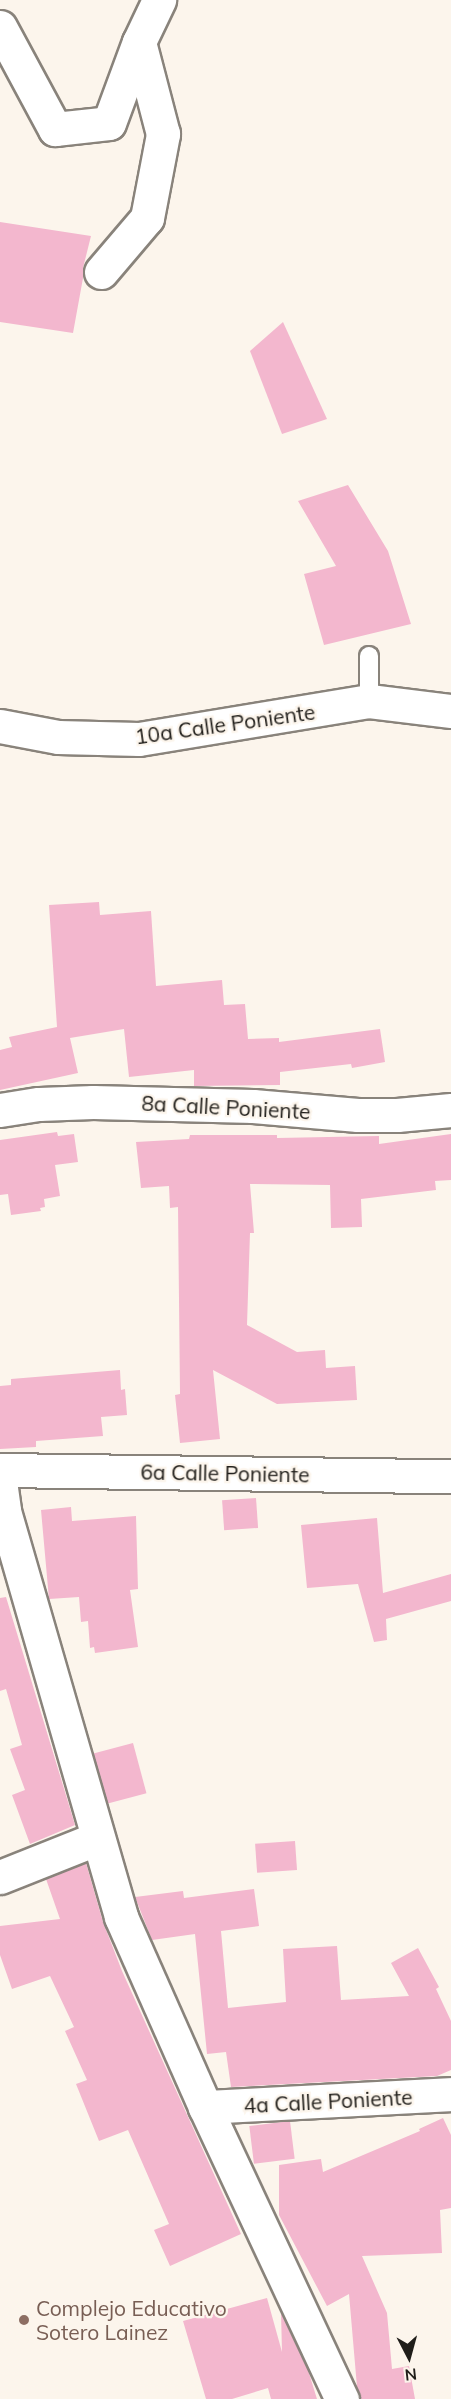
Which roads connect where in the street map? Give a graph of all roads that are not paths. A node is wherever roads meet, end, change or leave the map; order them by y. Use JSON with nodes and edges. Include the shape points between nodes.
{"nodes":[{"id":1,"x":159,"y":0,"type":"edge"},
{"id":2,"x":0,"y":27,"type":"edge"},
{"id":3,"x":138,"y":42,"type":"junction"},
{"id":4,"x":101,"y":272,"type":"dead end"},
{"id":5,"x":369,"y":656,"type":"dead end"},
{"id":6,"x":369,"y":701,"type":"junction"},
{"id":7,"x":451,"y":711,"type":"edge"},
{"id":8,"x":0,"y":726,"type":"edge"},
{"id":9,"x":0,"y":1110,"type":"edge"},
{"id":10,"x":451,"y":1110,"type":"edge"},
{"id":11,"x":0,"y":1470,"type":"edge"},
{"id":12,"x":451,"y":1476,"type":"edge"},
{"id":13,"x":0,"y":1480,"type":"edge"},
{"id":14,"x":98,"y":1838,"type":"junction"},
{"id":15,"x":0,"y":1877,"type":"edge"},
{"id":16,"x":451,"y":2094,"type":"edge"},
{"id":17,"x":206,"y":2107,"type":"junction"},
{"id":18,"x":342,"y":2399,"type":"edge"}],
"edges":[{"from":1,"to":3,"type":"street"},
{"from":2,"to":3,"type":"street","via":[[55,129],[109,123]]},
{"from":3,"to":4,"type":"street","via":[[163,134],[147,218]]},
{"from":5,"to":6,"type":"lane"},
{"from":6,"to":7,"type":"street","name":"10a Calle Poniente"},
{"from":6,"to":8,"type":"street","name":"10a Calle Poniente","via":[[139,740],[58,737]]},
{"from":9,"to":10,"type":"street","name":"8a Calle Poniente","via":[[39,1104],[150,1102],[358,1115]]},
{"from":11,"to":12,"type":"street","name":"6a Calle Poniente"},
{"from":13,"to":14,"type":"street","via":[[4,1511]]},
{"from":14,"to":15,"type":"street"},
{"from":14,"to":17,"type":"street","via":[[122,1917]]},
{"from":16,"to":17,"type":"street","name":"4a Calle Poniente"},
{"from":17,"to":18,"type":"street"}]}
